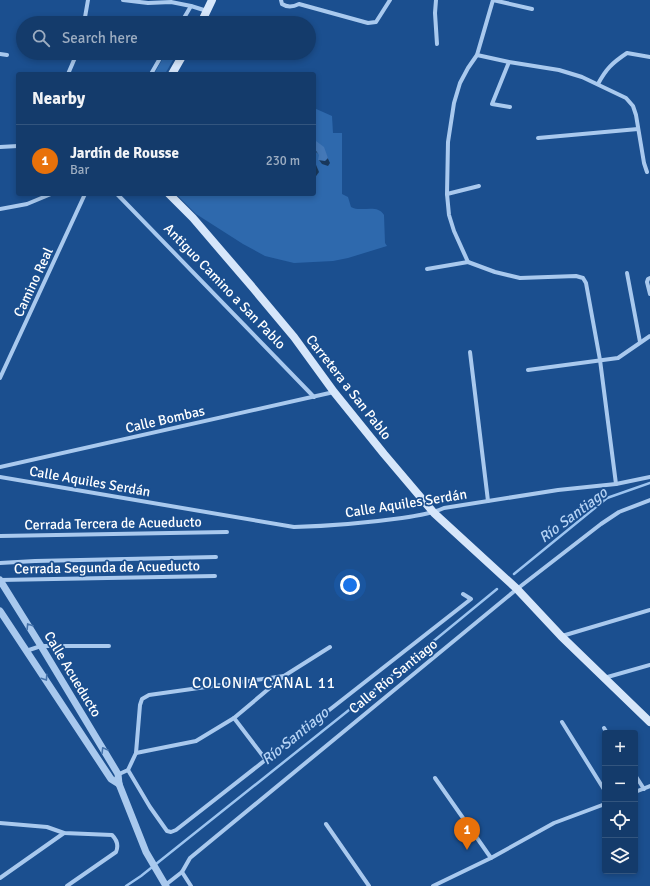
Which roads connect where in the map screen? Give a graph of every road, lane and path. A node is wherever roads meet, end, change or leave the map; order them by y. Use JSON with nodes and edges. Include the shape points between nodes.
{"nodes":[{"id":1,"x":88,"y":0,"type":"edge"},
{"id":2,"x":123,"y":0,"type":"edge"},
{"id":3,"x":212,"y":0,"type":"edge"},
{"id":4,"x":390,"y":0,"type":"edge"},
{"id":5,"x":436,"y":0,"type":"edge"},
{"id":6,"x":493,"y":0,"type":"edge"},
{"id":7,"x":281,"y":2,"type":"edge"},
{"id":8,"x":300,"y":2,"type":"edge"},
{"id":9,"x":190,"y":6,"type":"junction"},
{"id":10,"x":532,"y":9,"type":"dead end"},
{"id":11,"x":207,"y":11,"type":"junction"},
{"id":12,"x":85,"y":16,"type":"edge"},
{"id":13,"x":185,"y":16,"type":"edge"},
{"id":14,"x":204,"y":16,"type":"edge"},
{"id":15,"x":437,"y":44,"type":"dead end"},
{"id":16,"x":0,"y":54,"type":"edge"},
{"id":17,"x":7,"y":54,"type":"dead end"},
{"id":18,"x":477,"y":55,"type":"junction"},
{"id":19,"x":650,"y":57,"type":"edge"},
{"id":20,"x":74,"y":60,"type":"edge"},
{"id":21,"x":160,"y":60,"type":"edge"},
{"id":22,"x":180,"y":60,"type":"edge"},
{"id":23,"x":509,"y":62,"type":"junction"},
{"id":24,"x":69,"y":72,"type":"edge"},
{"id":25,"x":153,"y":72,"type":"edge"},
{"id":26,"x":173,"y":72,"type":"edge"},
{"id":27,"x":598,"y":84,"type":"junction"},
{"id":28,"x":510,"y":107,"type":"dead end"},
{"id":29,"x":638,"y":130,"type":"junction"},
{"id":30,"x":538,"y":138,"type":"dead end"},
{"id":31,"x":16,"y":146,"type":"edge"},
{"id":32,"x":0,"y":147,"type":"edge"},
{"id":33,"x":647,"y":172,"type":"dead end"},
{"id":34,"x":479,"y":186,"type":"dead end"},
{"id":35,"x":447,"y":194,"type":"junction"},
{"id":36,"x":46,"y":196,"type":"edge"},
{"id":37,"x":84,"y":196,"type":"edge"},
{"id":38,"x":119,"y":196,"type":"edge"},
{"id":39,"x":171,"y":196,"type":"edge"},
{"id":40,"x":0,"y":209,"type":"edge"},
{"id":41,"x":468,"y":262,"type":"junction"},
{"id":42,"x":427,"y":269,"type":"dead end"},
{"id":43,"x":626,"y":273,"type":"dead end"},
{"id":44,"x":650,"y":278,"type":"edge"},
{"id":45,"x":650,"y":294,"type":"edge"},
{"id":46,"x":650,"y":336,"type":"edge"},
{"id":47,"x":640,"y":342,"type":"junction"},
{"id":48,"x":470,"y":352,"type":"dead end"},
{"id":49,"x":600,"y":360,"type":"junction"},
{"id":50,"x":528,"y":370,"type":"dead end"},
{"id":51,"x":0,"y":378,"type":"edge"},
{"id":52,"x":334,"y":392,"type":"junction"},
{"id":53,"x":314,"y":397,"type":"junction"},
{"id":54,"x":0,"y":467,"type":"edge"},
{"id":55,"x":0,"y":477,"type":"edge"},
{"id":56,"x":650,"y":477,"type":"edge"},
{"id":57,"x":616,"y":484,"type":"junction"},
{"id":58,"x":650,"y":500,"type":"edge"},
{"id":59,"x":488,"y":501,"type":"junction"},
{"id":60,"x":434,"y":513,"type":"junction"},
{"id":61,"x":227,"y":532,"type":"dead end"},
{"id":62,"x":0,"y":536,"type":"edge"},
{"id":63,"x":216,"y":557,"type":"dead end"},
{"id":64,"x":0,"y":564,"type":"edge"},
{"id":65,"x":215,"y":576,"type":"dead end"},
{"id":66,"x":0,"y":580,"type":"edge"},
{"id":67,"x":517,"y":589,"type":"junction"},
{"id":68,"x":463,"y":594,"type":"dead end"},
{"id":69,"x":650,"y":610,"type":"edge"},
{"id":70,"x":0,"y":611,"type":"edge"},
{"id":71,"x":561,"y":636,"type":"junction"},
{"id":72,"x":41,"y":646,"type":"junction"},
{"id":73,"x":109,"y":646,"type":"dead end"},
{"id":74,"x":330,"y":647,"type":"dead end"},
{"id":75,"x":26,"y":651,"type":"junction"},
{"id":76,"x":650,"y":665,"type":"edge"},
{"id":77,"x":284,"y":676,"type":"junction"},
{"id":78,"x":604,"y":678,"type":"junction"},
{"id":79,"x":234,"y":718,"type":"junction"},
{"id":80,"x":650,"y":721,"type":"edge"},
{"id":81,"x":562,"y":722,"type":"dead end"},
{"id":82,"x":136,"y":753,"type":"junction"},
{"id":83,"x":266,"y":760,"type":"junction"},
{"id":84,"x":128,"y":770,"type":"junction"},
{"id":85,"x":118,"y":774,"type":"junction"},
{"id":86,"x":111,"y":778,"type":"junction"},
{"id":87,"x":435,"y":778,"type":"dead end"},
{"id":88,"x":638,"y":780,"type":"edge"},
{"id":89,"x":119,"y":784,"type":"junction"},
{"id":90,"x":602,"y":786,"type":"edge"},
{"id":91,"x":650,"y":786,"type":"edge"},
{"id":92,"x":644,"y":789,"type":"junction"},
{"id":93,"x":638,"y":791,"type":"edge"},
{"id":94,"x":602,"y":805,"type":"edge"},
{"id":95,"x":0,"y":823,"type":"edge"},
{"id":96,"x":326,"y":824,"type":"dead end"},
{"id":97,"x":64,"y":833,"type":"junction"},
{"id":98,"x":491,"y":858,"type":"junction"},
{"id":99,"x":182,"y":872,"type":"junction"},
{"id":100,"x":0,"y":878,"type":"edge"},
{"id":101,"x":67,"y":886,"type":"edge"},
{"id":102,"x":165,"y":886,"type":"edge"},
{"id":103,"x":191,"y":886,"type":"edge"},
{"id":104,"x":369,"y":886,"type":"edge"},
{"id":105,"x":433,"y":886,"type":"edge"}],
"edges":[{"from":1,"to":12,"type":"street"},
{"from":2,"to":9,"type":"street","via":[[171,2]]},
{"from":3,"to":11,"type":"main road"},
{"from":4,"to":8,"type":"street","via":[[376,22],[368,23]]},
{"from":5,"to":15,"type":"street"},
{"from":6,"to":10,"type":"street"},
{"from":6,"to":18,"type":"street"},
{"from":7,"to":8,"type":"street","via":[[286,7],[292,7]]},
{"from":9,"to":11,"type":"street"},
{"from":9,"to":13,"type":"street"},
{"from":11,"to":14,"type":"main road"},
{"from":16,"to":17,"type":"street"},
{"from":18,"to":23,"type":"street"},
{"from":18,"to":35,"type":"street","via":[[460,84],[454,103],[448,142]]},
{"from":19,"to":27,"type":"street","via":[[627,53],[611,64]]},
{"from":20,"to":24,"type":"street"},
{"from":21,"to":25,"type":"street"},
{"from":22,"to":26,"type":"main road"},
{"from":23,"to":27,"type":"street","via":[[559,70]]},
{"from":23,"to":28,"type":"street","via":[[492,104]]},
{"from":27,"to":29,"type":"street","via":[[626,98],[633,106]]},
{"from":29,"to":30,"type":"street"},
{"from":29,"to":33,"type":"street"},
{"from":31,"to":32,"type":"street"},
{"from":34,"to":35,"type":"street"},
{"from":35,"to":41,"type":"street","via":[[449,215]]},
{"from":36,"to":40,"type":"street","via":[[27,204]]},
{"from":37,"to":51,"type":"street","name":"Camino Real"},
{"from":38,"to":53,"type":"street","name":"Antiguo Camino a San Pablo"},
{"from":39,"to":52,"type":"main road","name":"Carretera a San Pablo","via":[[193,218],[294,337]]},
{"from":41,"to":42,"type":"street"},
{"from":41,"to":49,"type":"street","via":[[520,278],[583,278]]},
{"from":43,"to":47,"type":"street"},
{"from":44,"to":45,"type":"street","via":[[647,282]]},
{"from":46,"to":47,"type":"street"},
{"from":47,"to":49,"type":"street","via":[[618,358]]},
{"from":48,"to":59,"type":"street"},
{"from":49,"to":50,"type":"street"},
{"from":49,"to":57,"type":"street"},
{"from":52,"to":53,"type":"street","name":"Calle Bombas"},
{"from":52,"to":60,"type":"main road","name":"Carretera a San Pablo"},
{"from":53,"to":54,"type":"street","name":"Calle Bombas"},
{"from":55,"to":60,"type":"street","name":"Calle Aquiles Serdán","via":[[294,527],[336,526]]},
{"from":56,"to":57,"type":"street","name":"Calle Aquiles Serdán"},
{"from":57,"to":59,"type":"street","name":"Calle Aquiles Serdán"},
{"from":58,"to":67,"type":"street","name":"Calle Río Santiago","via":[[619,512],[601,524]]},
{"from":59,"to":60,"type":"street","name":"Calle Aquiles Serdán","via":[[444,508]]},
{"from":60,"to":67,"type":"main road","name":"Carretera a San Pablo"},
{"from":61,"to":62,"type":"street","name":"Cerrada Tercera de Acueducto"},
{"from":63,"to":64,"type":"street"},
{"from":65,"to":66,"type":"street","name":"Cerrada Segunda de Acueducto"},
{"from":72,"to":66,"type":"street","name":"Calle Acueducto","one_way":true},
{"from":67,"to":71,"type":"main road"},
{"from":67,"to":99,"type":"street","name":"Calle Río Santiago","via":[[190,858]]},
{"from":68,"to":83,"type":"street","via":[[471,599]]},
{"from":69,"to":71,"type":"street"},
{"from":70,"to":75,"type":"street","name":"Calle Acueducto"},
{"from":71,"to":78,"type":"main road"},
{"from":72,"to":73,"type":"street"},
{"from":72,"to":75,"type":"street"},
{"from":85,"to":72,"type":"street","name":"Calle Acueducto","one_way":true},
{"from":74,"to":77,"type":"street"},
{"from":75,"to":86,"type":"street","name":"Calle Acueducto","one_way":true},
{"from":76,"to":78,"type":"street"},
{"from":77,"to":79,"type":"street"},
{"from":77,"to":82,"type":"street","via":[[149,695],[142,699],[140,705]]},
{"from":78,"to":80,"type":"main road"},
{"from":79,"to":82,"type":"street","via":[[196,741]]},
{"from":79,"to":83,"type":"street"},
{"from":81,"to":90,"type":"street"},
{"from":82,"to":84,"type":"street"},
{"from":83,"to":84,"type":"street","via":[[171,832],[167,831],[150,807]]},
{"from":84,"to":85,"type":"street"},
{"from":85,"to":86,"type":"street"},
{"from":85,"to":89,"type":"street","name":"Calle Acueducto"},
{"from":86,"to":89,"type":"street","name":"Calle Acueducto"},
{"from":87,"to":98,"type":"street"},
{"from":88,"to":92,"type":"street"},
{"from":89,"to":102,"type":"street","name":"Calle Acueducto","via":[[146,852]]},
{"from":91,"to":92,"type":"street"},
{"from":92,"to":93,"type":"street"},
{"from":94,"to":98,"type":"street","via":[[554,822]]},
{"from":95,"to":97,"type":"street","via":[[47,827]]},
{"from":96,"to":104,"type":"street"},
{"from":97,"to":100,"type":"street"},
{"from":97,"to":101,"type":"street","via":[[112,835],[118,847],[116,852]]},
{"from":98,"to":105,"type":"street"},
{"from":99,"to":102,"type":"street","name":"Calle Río Santiago"},
{"from":99,"to":103,"type":"street"}]}
